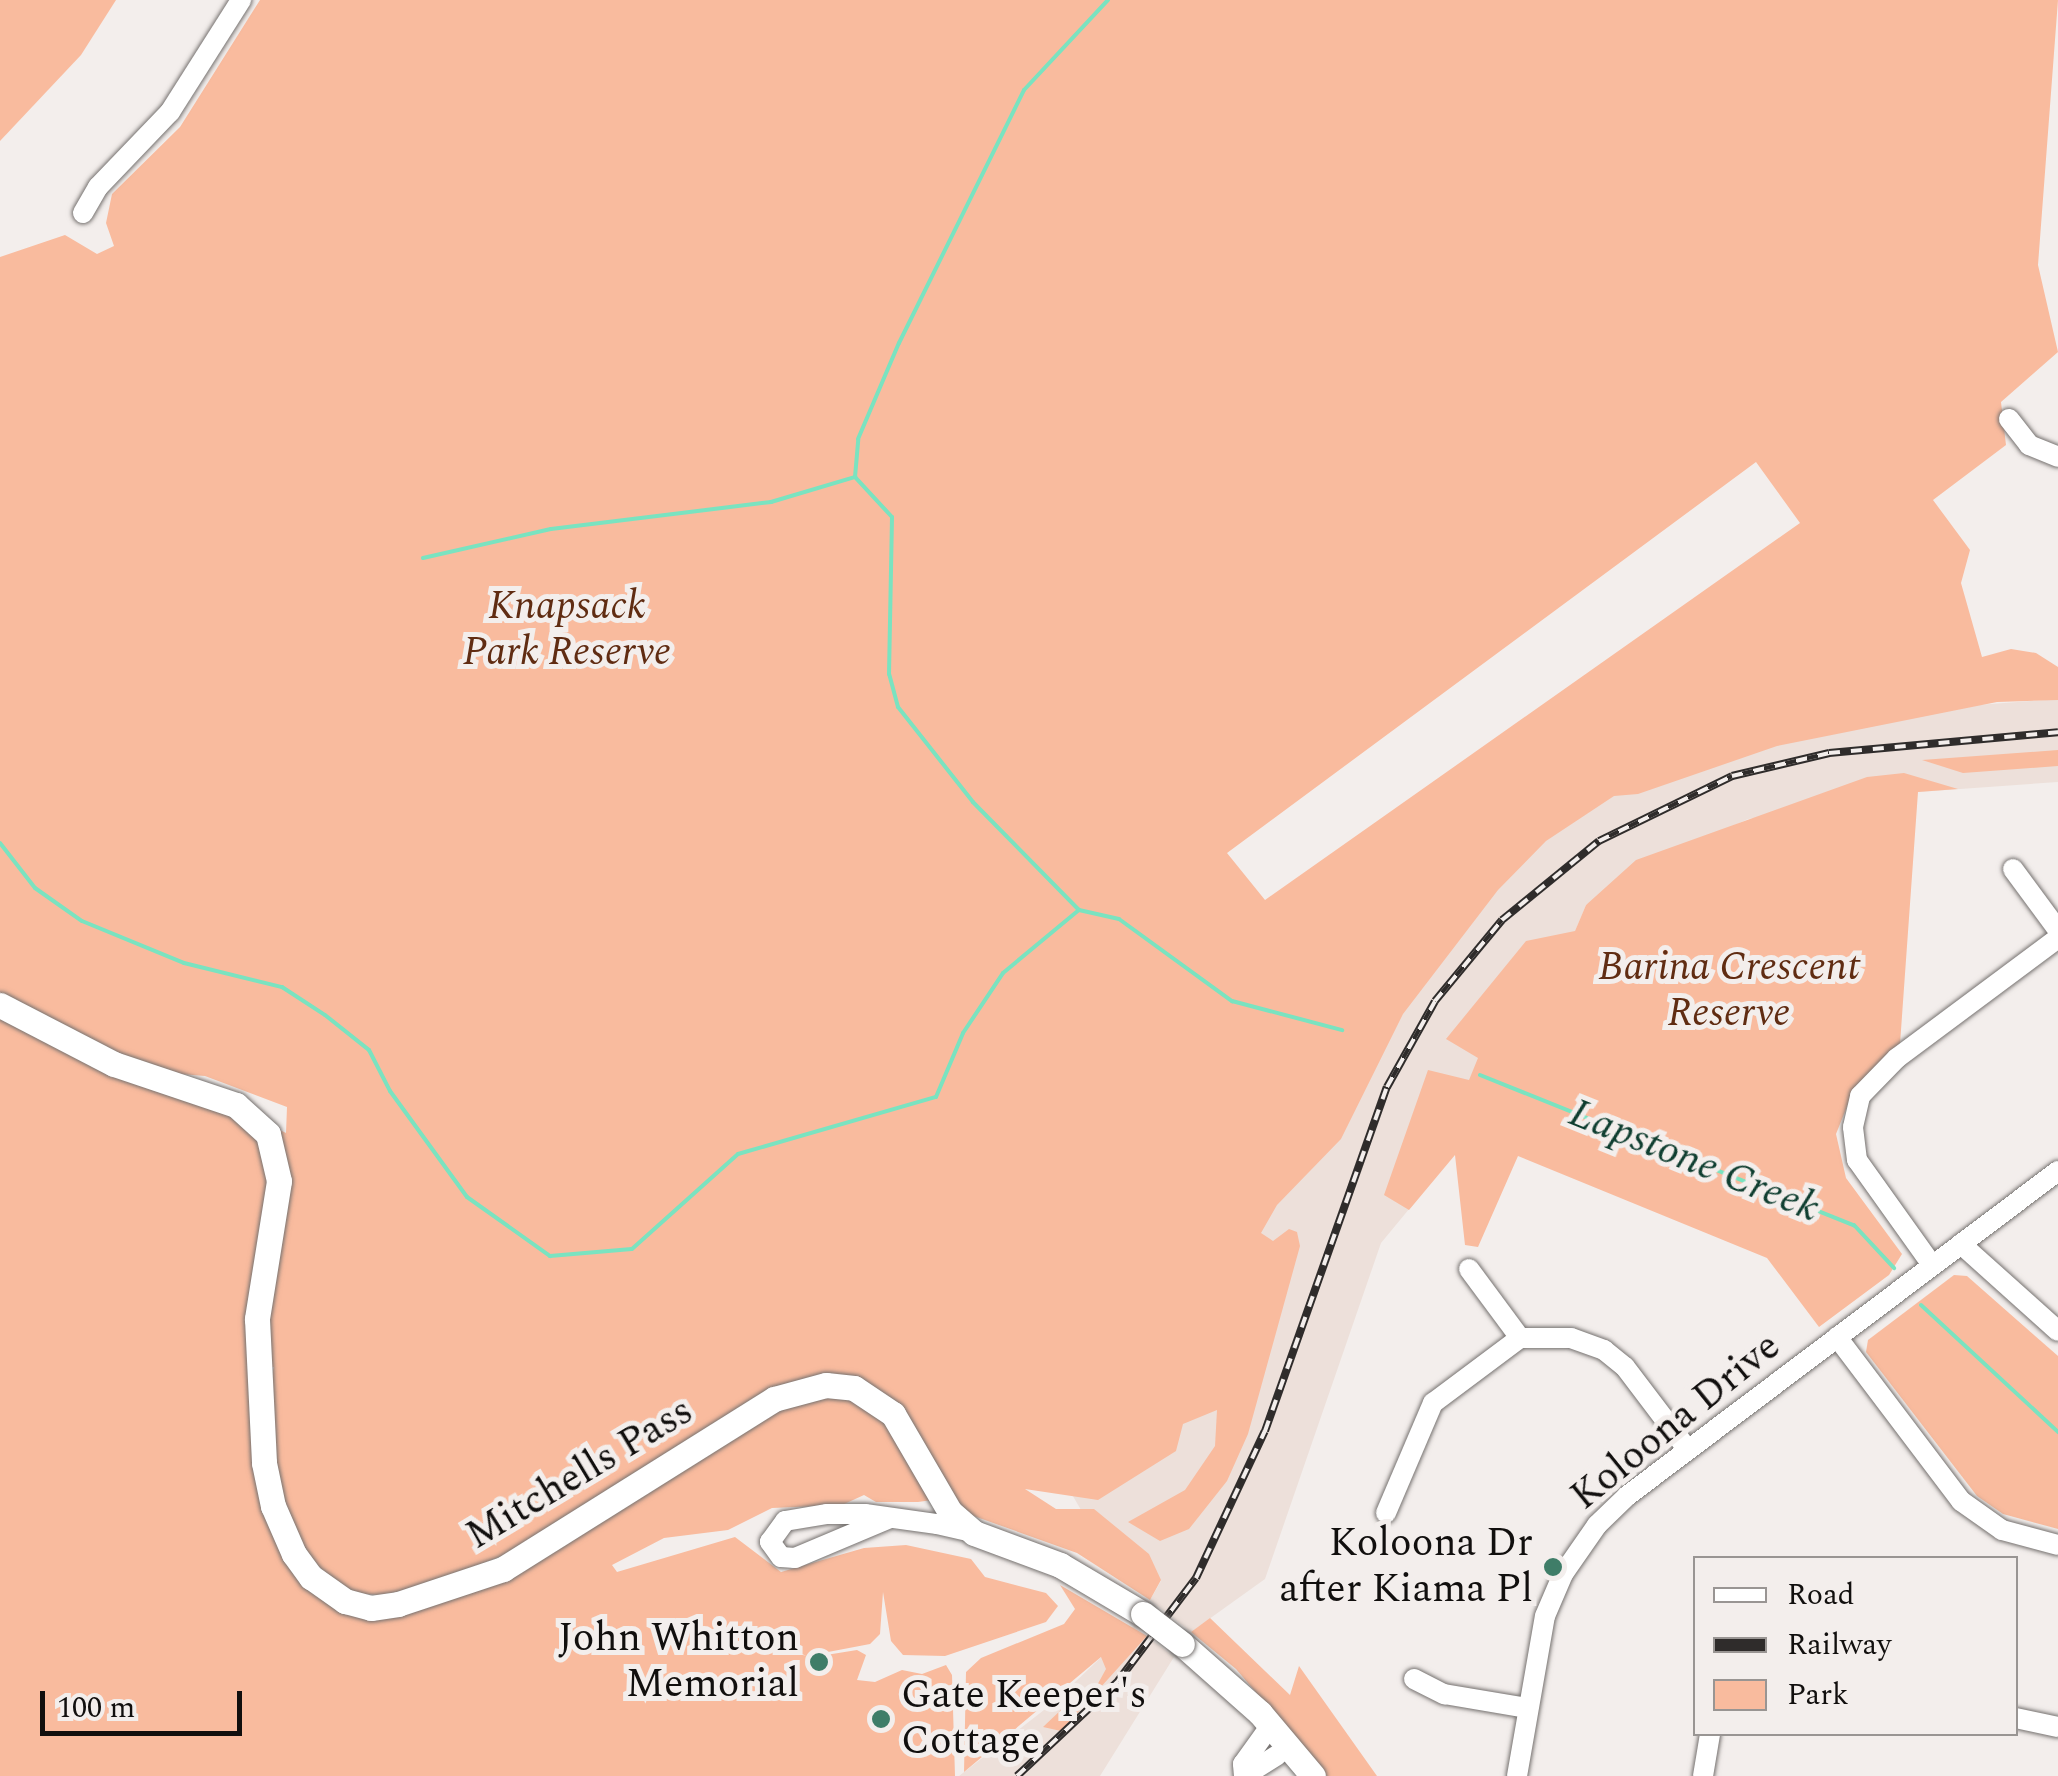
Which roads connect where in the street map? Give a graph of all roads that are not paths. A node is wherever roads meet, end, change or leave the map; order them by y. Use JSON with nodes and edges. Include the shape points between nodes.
{"nodes":[{"id":1,"x":242,"y":0,"type":"edge"},
{"id":2,"x":83,"y":213,"type":"dead end"},
{"id":3,"x":2009,"y":419,"type":"dead end"},
{"id":4,"x":2058,"y":458,"type":"edge"},
{"id":5,"x":2013,"y":869,"type":"dead end"},
{"id":6,"x":2058,"y":930,"type":"edge"},
{"id":7,"x":2058,"y":938,"type":"edge"},
{"id":8,"x":0,"y":1005,"type":"edge"},
{"id":9,"x":2058,"y":1171,"type":"edge"},
{"id":10,"x":1961,"y":1244,"type":"junction"},
{"id":11,"x":1932,"y":1265,"type":"junction"},
{"id":12,"x":1468,"y":1270,"type":"dead end"},
{"id":13,"x":2058,"y":1331,"type":"edge"},
{"id":14,"x":1520,"y":1338,"type":"junction"},
{"id":15,"x":1837,"y":1338,"type":"junction"},
{"id":16,"x":1688,"y":1450,"type":"junction"},
{"id":17,"x":1386,"y":1513,"type":"dead end"},
{"id":18,"x":890,"y":1518,"type":"junction"},
{"id":19,"x":974,"y":1533,"type":"junction"},
{"id":20,"x":2058,"y":1545,"type":"edge"},
{"id":21,"x":1414,"y":1678,"type":"dead end"},
{"id":22,"x":1528,"y":1708,"type":"junction"},
{"id":23,"x":2018,"y":1718,"type":"edge"},
{"id":24,"x":2058,"y":1727,"type":"edge"},
{"id":25,"x":1710,"y":1736,"type":"edge"},
{"id":26,"x":1270,"y":1739,"type":"junction"},
{"id":27,"x":1293,"y":1776,"type":"edge"},
{"id":28,"x":1312,"y":1776,"type":"edge"},
{"id":29,"x":1517,"y":1776,"type":"edge"},
{"id":30,"x":1703,"y":1776,"type":"edge"}],
"edges":[{"from":1,"to":2,"type":"street","via":[[166,118],[98,187]]},
{"from":3,"to":4,"type":"street","via":[[2028,445]]},
{"from":5,"to":6,"type":"street"},
{"from":7,"to":11,"type":"street","via":[[1897,1058],[1860,1096],[1853,1127],[1857,1160]]},
{"from":8,"to":19,"type":"main road","name":"Mitchells Pass","via":[[114,1064],[236,1106],[268,1134],[279,1181],[257,1319],[266,1472],[294,1554],[311,1577],[346,1601],[371,1608],[411,1602],[502,1569],[763,1406],[814,1386],[854,1388],[893,1414],[950,1512]]},
{"from":9,"to":10,"type":"street","name":"Koloona Drive"},
{"from":10,"to":11,"type":"street","name":"Koloona Drive"},
{"from":10,"to":13,"type":"street"},
{"from":11,"to":15,"type":"street","name":"Koloona Drive"},
{"from":12,"to":14,"type":"street"},
{"from":14,"to":16,"type":"street","via":[[1571,1338],[1604,1350],[1625,1367]]},
{"from":14,"to":17,"type":"street","via":[[1464,1375],[1426,1413]]},
{"from":15,"to":16,"type":"street","name":"Koloona Drive"},
{"from":15,"to":20,"type":"street","via":[[1961,1501],[2002,1530]]},
{"from":16,"to":22,"type":"street","name":"Koloona Drive","via":[[1612,1509],[1571,1561],[1545,1616]]},
{"from":18,"to":18,"type":"street","via":[[795,1558],[780,1557],[770,1542],[779,1524],[795,1519]]},
{"from":18,"to":19,"type":"street"},
{"from":19,"to":26,"type":"main road","bridge":true,"via":[[1060,1565],[1143,1614],[1182,1644]]},
{"from":21,"to":22,"type":"street","via":[[1444,1694]]},
{"from":22,"to":29,"type":"street","name":"Koloona Drive"},
{"from":23,"to":24,"type":"street"},
{"from":25,"to":30,"type":"street"},
{"from":26,"to":27,"type":"main road"},
{"from":26,"to":28,"type":"main road"}]}
